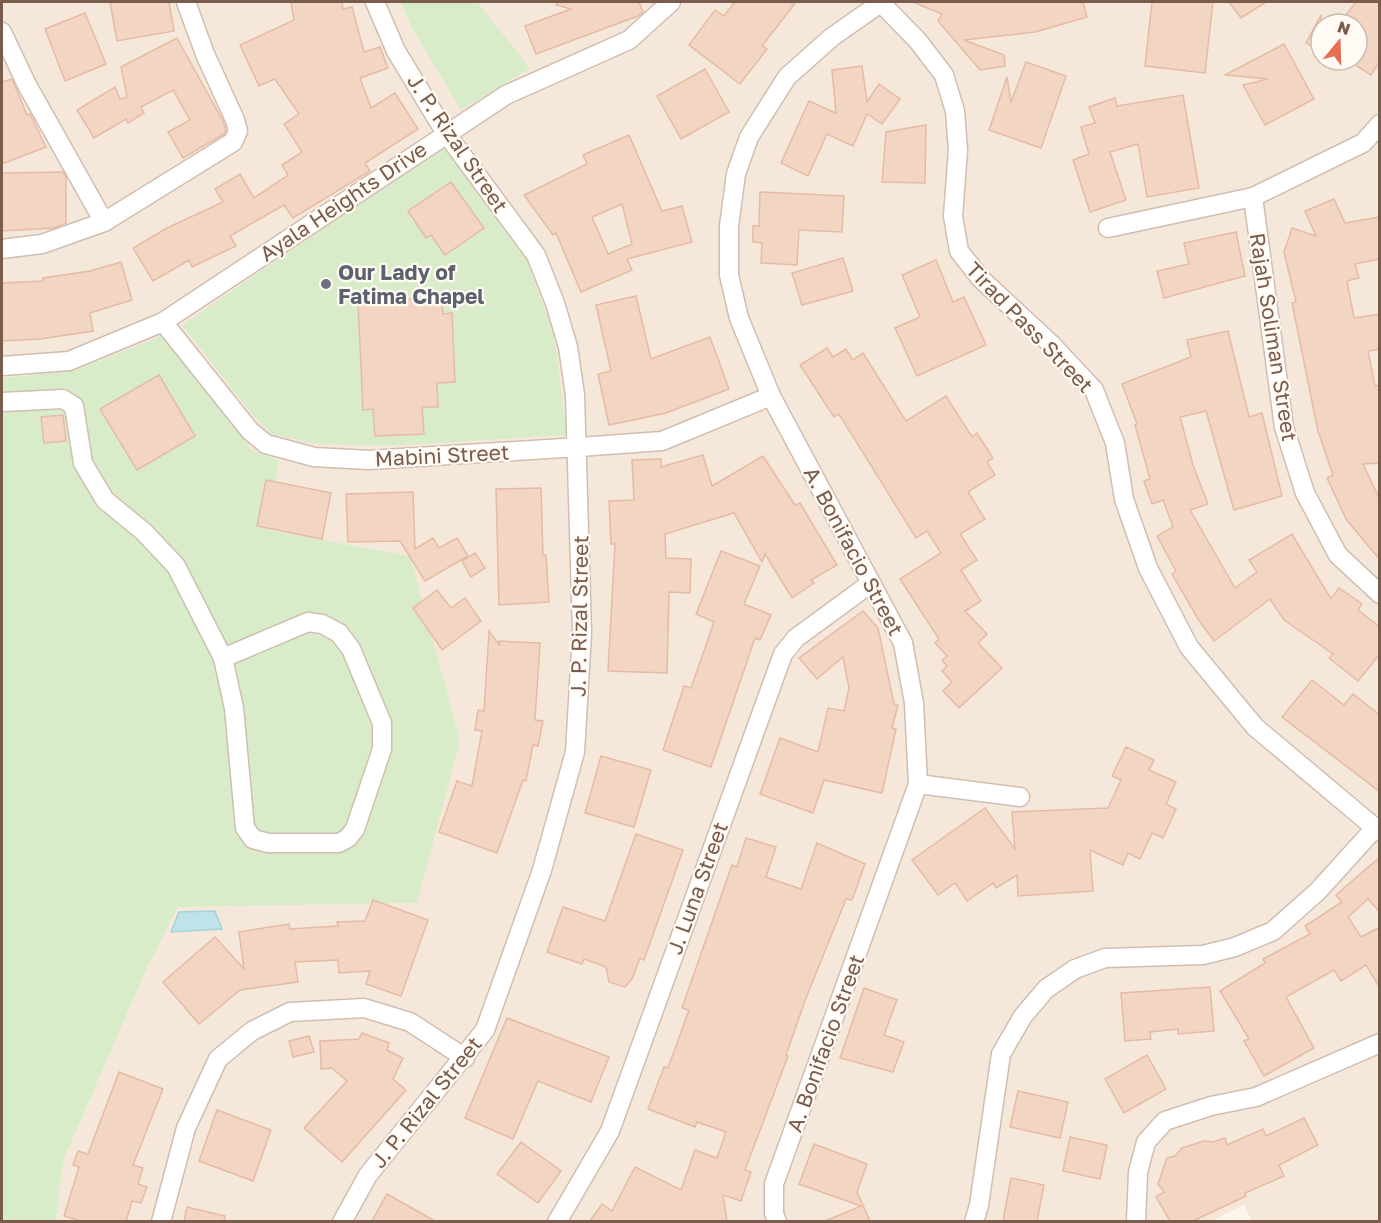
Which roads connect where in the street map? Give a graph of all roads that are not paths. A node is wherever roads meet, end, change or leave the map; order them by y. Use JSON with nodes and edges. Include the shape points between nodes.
{"nodes":[{"id":1,"x":186,"y":2,"type":"edge"},
{"id":2,"x":375,"y":2,"type":"edge"},
{"id":3,"x":671,"y":2,"type":"edge"},
{"id":4,"x":881,"y":2,"type":"edge"},
{"id":5,"x":2,"y":32,"type":"edge"},
{"id":6,"x":1380,"y":124,"type":"edge"},
{"id":7,"x":445,"y":132,"type":"junction"},
{"id":8,"x":1253,"y":197,"type":"junction"},
{"id":9,"x":104,"y":222,"type":"junction"},
{"id":10,"x":1108,"y":228,"type":"dead end"},
{"id":11,"x":2,"y":249,"type":"edge"},
{"id":12,"x":163,"y":322,"type":"junction"},
{"id":13,"x":2,"y":366,"type":"edge"},
{"id":14,"x":771,"y":396,"type":"junction"},
{"id":15,"x":2,"y":402,"type":"edge"},
{"id":16,"x":579,"y":447,"type":"junction"},
{"id":17,"x":872,"y":584,"type":"junction"},
{"id":18,"x":1380,"y":594,"type":"edge"},
{"id":19,"x":223,"y":658,"type":"junction"},
{"id":20,"x":918,"y":784,"type":"junction"},
{"id":21,"x":1020,"y":797,"type":"dead end"},
{"id":22,"x":1377,"y":830,"type":"edge"},
{"id":23,"x":1380,"y":1043,"type":"edge"},
{"id":24,"x":465,"y":1058,"type":"junction"},
{"id":25,"x":161,"y":1221,"type":"edge"},
{"id":26,"x":342,"y":1221,"type":"edge"},
{"id":27,"x":557,"y":1221,"type":"edge"},
{"id":28,"x":777,"y":1221,"type":"edge"},
{"id":29,"x":974,"y":1221,"type":"edge"},
{"id":30,"x":1136,"y":1221,"type":"edge"}],
"edges":[{"from":1,"to":9,"type":"street","via":[[238,131],[233,142]]},
{"from":2,"to":7,"type":"street","name":"J. P. Rizal Street","via":[[396,51]]},
{"from":3,"to":7,"type":"street","name":"Ayala Heights Drive","via":[[629,40],[506,94]]},
{"from":4,"to":14,"type":"street","name":"A. Bonifacio Street","via":[[786,77],[749,137],[736,174],[729,226],[729,274],[739,318]]},
{"from":4,"to":22,"type":"street","name":"Tirad Pass Street","via":[[918,40],[944,75],[955,111],[958,150],[953,216],[959,251],[981,279],[1094,390],[1115,443],[1124,499],[1148,568],[1189,647],[1255,727]]},
{"from":5,"to":9,"type":"street","via":[[27,85]]},
{"from":6,"to":8,"type":"street","via":[[1363,142]]},
{"from":7,"to":12,"type":"street","name":"Ayala Heights Drive"},
{"from":7,"to":16,"type":"street","name":"J. P. Rizal Street","via":[[536,255],[568,347]]},
{"from":8,"to":10,"type":"street"},
{"from":8,"to":18,"type":"street","name":"Rajah Soliman Street","via":[[1284,427],[1305,493],[1338,555]]},
{"from":9,"to":11,"type":"street","via":[[42,244]]},
{"from":12,"to":13,"type":"street","name":"Ayala Heights Drive","via":[[69,361]]},
{"from":12,"to":16,"type":"street","name":"Mabini Street","via":[[250,431],[266,444],[314,457],[369,460]]},
{"from":14,"to":16,"type":"street","name":"Mabini Street","via":[[662,441]]},
{"from":14,"to":17,"type":"street","name":"A. Bonifacio Street"},
{"from":15,"to":19,"type":"street","via":[[63,399],[74,406],[83,463],[105,500],[144,532],[176,566]]},
{"from":16,"to":24,"type":"street","name":"J. P. Rizal Street","via":[[582,633],[575,752],[542,870],[489,1019]]},
{"from":17,"to":20,"type":"street","name":"A. Bonifacio Street","via":[[903,643],[914,704]]},
{"from":17,"to":27,"type":"street","name":"J. Luna Street","via":[[796,638],[783,654],[609,1131]]},
{"from":19,"to":19,"type":"street","via":[[308,622],[339,633],[351,649],[382,723],[382,748],[355,829],[348,838],[339,843],[268,843],[253,839],[245,828],[234,708]]},
{"from":20,"to":21,"type":"street"},
{"from":20,"to":28,"type":"street","name":"A. Bonifacio Street","via":[[774,1184]]},
{"from":22,"to":29,"type":"street","via":[[1274,931],[1203,955],[1105,958],[1075,969],[1046,988],[1023,1016],[1001,1054]]},
{"from":23,"to":30,"type":"street","via":[[1256,1096],[1164,1121],[1146,1142],[1138,1172]]},
{"from":24,"to":25,"type":"street","via":[[410,1022],[364,1008],[290,1012],[252,1030],[218,1059],[186,1128]]},
{"from":24,"to":26,"type":"street","name":"J. P. Rizal Street","via":[[368,1175]]}]}
